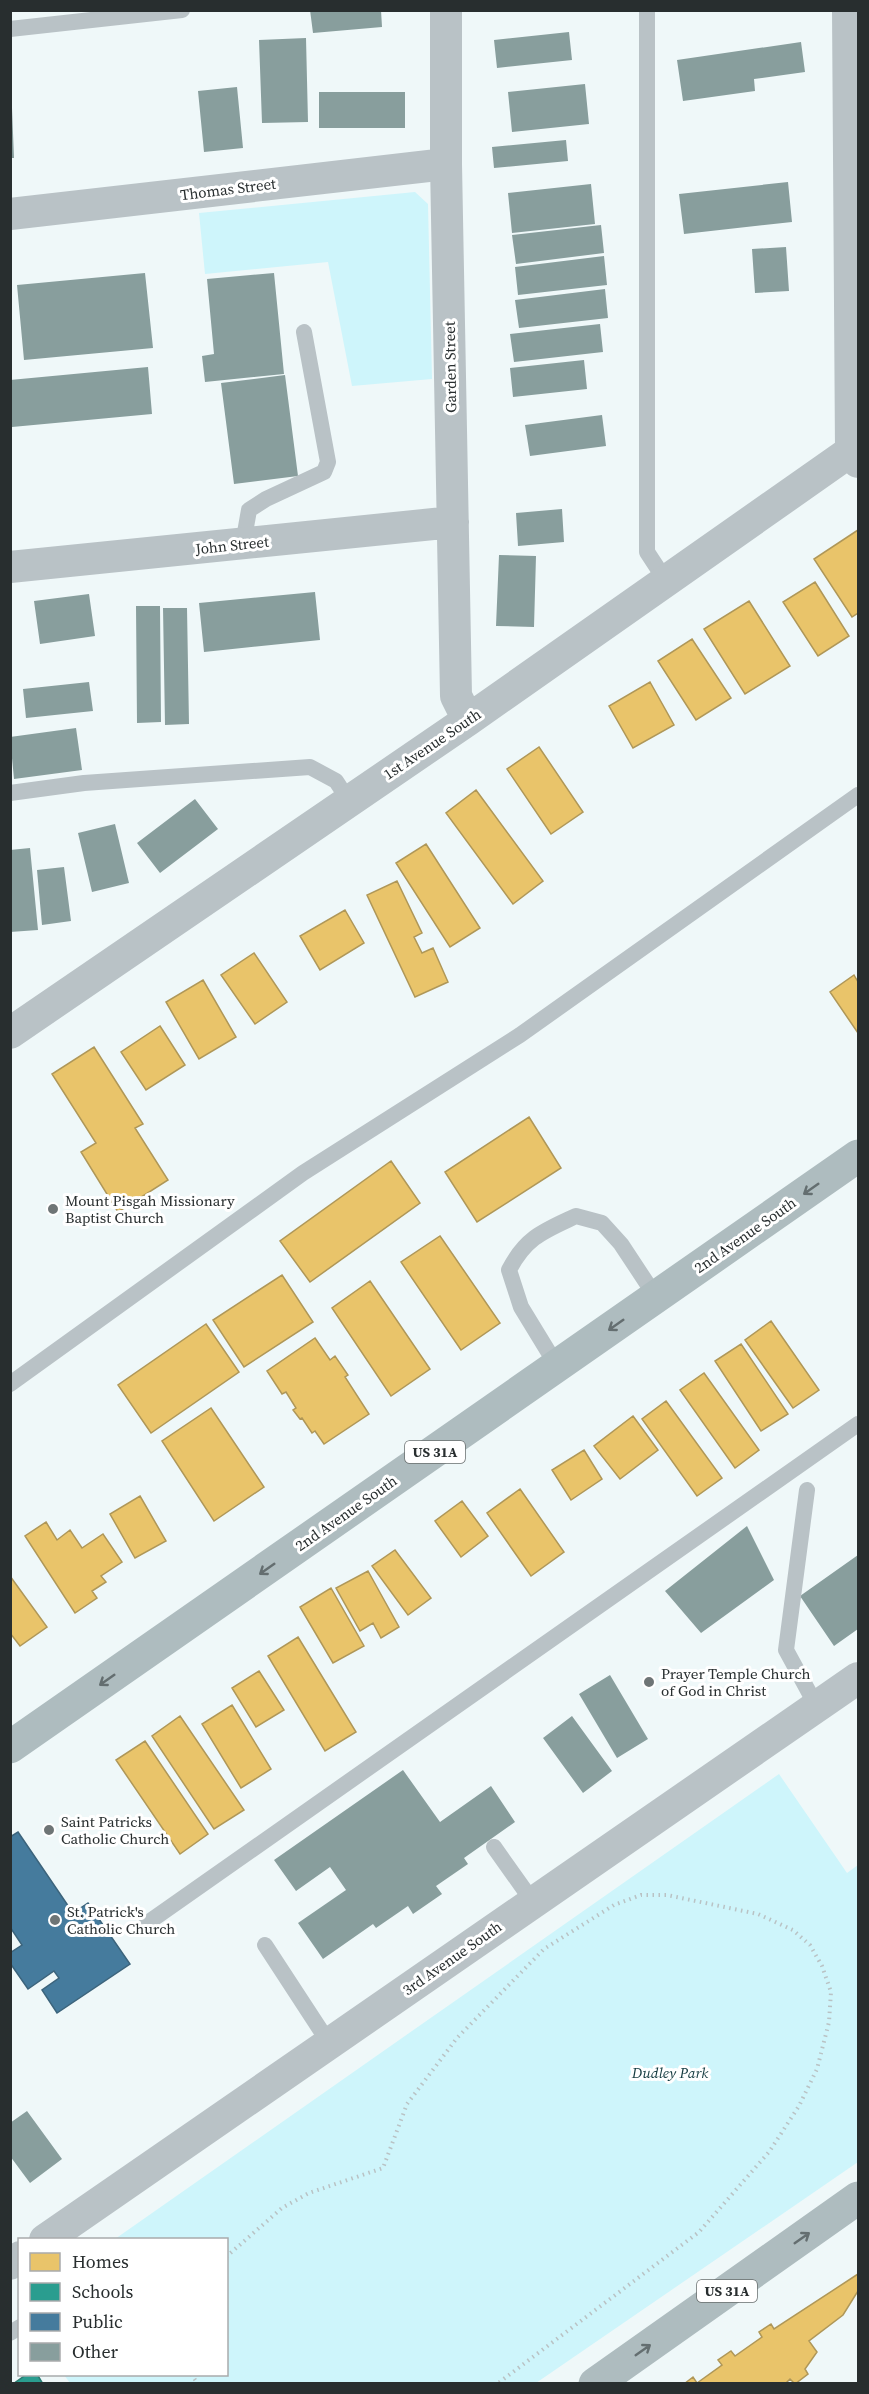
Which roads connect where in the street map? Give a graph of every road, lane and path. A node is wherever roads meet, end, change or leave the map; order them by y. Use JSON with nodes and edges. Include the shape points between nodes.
{"nodes":[{"id":1,"x":182,"y":10,"type":"edge"},
{"id":2,"x":446,"y":10,"type":"edge"},
{"id":3,"x":647,"y":10,"type":"edge"},
{"id":4,"x":848,"y":10,"type":"edge"},
{"id":5,"x":10,"y":29,"type":"edge"},
{"id":6,"x":853,"y":134,"type":"edge"},
{"id":7,"x":446,"y":164,"type":"junction"},
{"id":8,"x":10,"y":214,"type":"edge"},
{"id":9,"x":304,"y":332,"type":"dead end"},
{"id":10,"x":855,"y":456,"type":"edge"},
{"id":11,"x":453,"y":522,"type":"junction"},
{"id":12,"x":243,"y":544,"type":"junction"},
{"id":13,"x":10,"y":567,"type":"edge"},
{"id":14,"x":666,"y":581,"type":"junction"},
{"id":15,"x":468,"y":720,"type":"junction"},
{"id":16,"x":10,"y":793,"type":"edge"},
{"id":17,"x":858,"y":797,"type":"edge"},
{"id":18,"x":349,"y":801,"type":"junction"},
{"id":19,"x":10,"y":1033,"type":"edge"},
{"id":20,"x":858,"y":1156,"type":"edge"},
{"id":21,"x":656,"y":1298,"type":"junction"},
{"id":22,"x":557,"y":1366,"type":"junction"},
{"id":23,"x":10,"y":1384,"type":"edge"},
{"id":24,"x":858,"y":1424,"type":"edge"},
{"id":25,"x":807,"y":1490,"type":"dead end"},
{"id":26,"x":858,"y":1678,"type":"edge"},
{"id":27,"x":817,"y":1707,"type":"junction"},
{"id":28,"x":10,"y":1747,"type":"edge"},
{"id":29,"x":494,"y":1847,"type":"dead end"},
{"id":30,"x":533,"y":1902,"type":"junction"},
{"id":31,"x":146,"y":1924,"type":"dead end"},
{"id":32,"x":265,"y":1945,"type":"dead end"},
{"id":33,"x":329,"y":2043,"type":"junction"},
{"id":34,"x":858,"y":2198,"type":"edge"},
{"id":35,"x":48,"y":2238,"type":"edge"},
{"id":36,"x":228,"y":2255,"type":"edge"},
{"id":37,"x":498,"y":2384,"type":"edge"},
{"id":38,"x":595,"y":2384,"type":"edge"}],
"edges":[{"from":1,"to":5,"type":"lane"},
{"from":2,"to":7,"type":"street","name":"Garden Street"},
{"from":3,"to":14,"type":"lane","via":[[647,552]]},
{"from":4,"to":6,"type":"street"},
{"from":6,"to":10,"type":"street"},
{"from":7,"to":8,"type":"street","name":"Thomas Street"},
{"from":7,"to":11,"type":"street","name":"Garden Street"},
{"from":9,"to":12,"type":"lane","via":[[328,462],[324,472],[249,510]]},
{"from":10,"to":14,"type":"street","name":"1st Avenue South"},
{"from":11,"to":12,"type":"street","name":"John Street"},
{"from":11,"to":15,"type":"street","name":"Garden Street","via":[[456,696]]},
{"from":12,"to":13,"type":"street","name":"John Street"},
{"from":14,"to":15,"type":"street","name":"1st Avenue South"},
{"from":15,"to":18,"type":"street","name":"1st Avenue South"},
{"from":16,"to":18,"type":"lane","via":[[84,783],[310,767],[336,782]]},
{"from":17,"to":23,"type":"lane","via":[[520,1035],[303,1173]]},
{"from":18,"to":19,"type":"street","name":"1st Avenue South"},
{"from":20,"to":21,"type":"main road","name":"2nd Avenue South","number":"US 31A","one_way":true},
{"from":21,"to":22,"type":"main road","name":"2nd Avenue South","number":"US 31A","one_way":true},
{"from":21,"to":22,"type":"lane","via":[[621,1244],[602,1223],[576,1216],[535,1235],[509,1270],[521,1307]]},
{"from":22,"to":28,"type":"main road","name":"2nd Avenue South","number":"US 31A","one_way":true},
{"from":24,"to":31,"type":"lane"},
{"from":25,"to":27,"type":"lane","via":[[786,1650]]},
{"from":26,"to":27,"type":"street","name":"3rd Avenue South"},
{"from":27,"to":30,"type":"street","name":"3rd Avenue South"},
{"from":29,"to":30,"type":"lane"},
{"from":30,"to":33,"type":"street","name":"3rd Avenue South"},
{"from":32,"to":33,"type":"lane"},
{"from":33,"to":35,"type":"street","name":"3rd Avenue South"},
{"from":38,"to":34,"type":"main road","number":"US 31A","one_way":true},
{"from":36,"to":37,"type":"path","via":[[282,2208],[309,2193],[383,2168],[407,2104],[457,2038],[544,1949],[596,1915],[641,1895],[667,1895],[758,1914],[793,1930],[810,1945],[831,1992],[829,2022],[817,2069],[799,2106],[769,2152],[699,2232]]}]}
